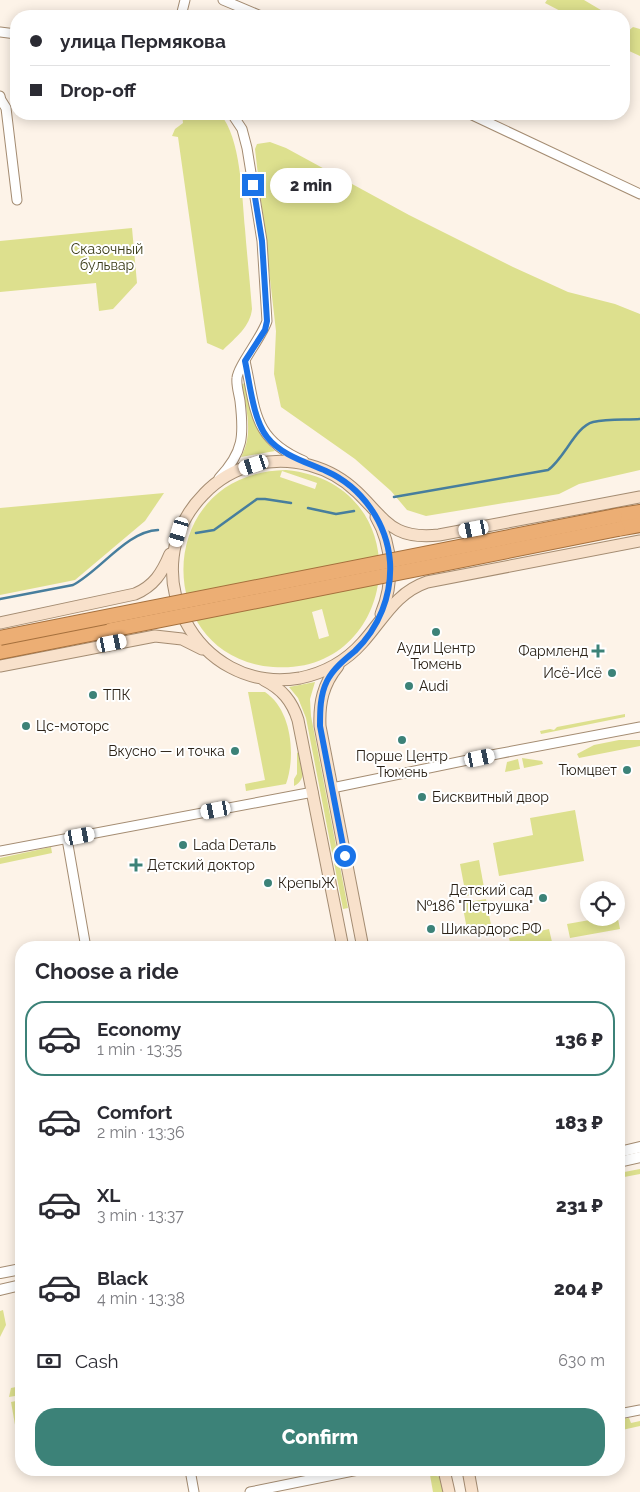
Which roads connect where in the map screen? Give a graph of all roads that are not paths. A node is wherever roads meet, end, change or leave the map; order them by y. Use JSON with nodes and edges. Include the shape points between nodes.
{"nodes":[{"id":1,"x":223,"y":0,"type":"edge"},
{"id":2,"x":247,"y":10,"type":"edge"},
{"id":3,"x":0,"y":96,"type":"edge"},
{"id":4,"x":236,"y":120,"type":"edge"},
{"id":5,"x":483,"y":120,"type":"edge"},
{"id":6,"x":640,"y":194,"type":"edge"},
{"id":7,"x":17,"y":200,"type":"dead end"},
{"id":8,"x":245,"y":361,"type":"junction"},
{"id":9,"x":318,"y":467,"type":"junction"},
{"id":10,"x":208,"y":489,"type":"junction"},
{"id":11,"x":640,"y":497,"type":"edge"},
{"id":12,"x":366,"y":501,"type":"junction"},
{"id":13,"x":640,"y":512,"type":"edge"},
{"id":14,"x":616,"y":523,"type":"junction"},
{"id":15,"x":640,"y":525,"type":"edge"},
{"id":16,"x":179,"y":532,"type":"junction"},
{"id":17,"x":640,"y":541,"type":"edge"},
{"id":18,"x":0,"y":623,"type":"edge"},
{"id":19,"x":373,"y":629,"type":"junction"},
{"id":20,"x":0,"y":638,"type":"edge"},
{"id":21,"x":0,"y":652,"type":"edge"},
{"id":22,"x":348,"y":657,"type":"junction"},
{"id":23,"x":216,"y":658,"type":"junction"},
{"id":24,"x":0,"y":666,"type":"edge"},
{"id":25,"x":253,"y":676,"type":"junction"},
{"id":26,"x":640,"y":727,"type":"edge"},
{"id":27,"x":332,"y":788,"type":"junction"},
{"id":28,"x":313,"y":792,"type":"junction"},
{"id":29,"x":67,"y":839,"type":"junction"},
{"id":30,"x":0,"y":852,"type":"edge"},
{"id":31,"x":85,"y":941,"type":"edge"},
{"id":32,"x":342,"y":941,"type":"edge"},
{"id":33,"x":362,"y":941,"type":"edge"},
{"id":34,"x":640,"y":1147,"type":"edge"},
{"id":35,"x":625,"y":1151,"type":"edge"},
{"id":36,"x":640,"y":1157,"type":"edge"},
{"id":37,"x":625,"y":1161,"type":"edge"},
{"id":38,"x":15,"y":1270,"type":"edge"},
{"id":39,"x":0,"y":1273,"type":"edge"},
{"id":40,"x":15,"y":1286,"type":"edge"},
{"id":41,"x":0,"y":1290,"type":"edge"},
{"id":42,"x":640,"y":1410,"type":"edge"},
{"id":43,"x":625,"y":1413,"type":"edge"},
{"id":44,"x":191,"y":1476,"type":"edge"},
{"id":45,"x":329,"y":1476,"type":"edge"},
{"id":46,"x":445,"y":1476,"type":"edge"},
{"id":47,"x":469,"y":1476,"type":"edge"},
{"id":48,"x":194,"y":1492,"type":"edge"},
{"id":49,"x":250,"y":1492,"type":"edge"},
{"id":50,"x":449,"y":1492,"type":"edge"},
{"id":51,"x":472,"y":1492,"type":"edge"}],
"edges":[{"from":1,"to":2,"type":"street"},
{"from":3,"to":7,"type":"street","via":[[6,108]]},
{"from":4,"to":8,"type":"street","via":[[247,148],[262,241],[267,321],[265,330]]},
{"from":5,"to":6,"type":"street"},
{"from":8,"to":9,"type":"street","via":[[263,431],[284,452]]},
{"from":8,"to":10,"type":"street","via":[[237,377],[243,424],[240,447],[232,463]]},
{"from":9,"to":10,"type":"main road","via":[[266,462],[230,474]]},
{"from":9,"to":12,"type":"main road","via":[[344,481]]},
{"from":10,"to":16,"type":"main road","via":[[191,509]]},
{"from":11,"to":12,"type":"main road","via":[[427,537],[392,527]]},
{"from":12,"to":19,"type":"main road","via":[[383,531],[390,562],[387,597]]},
{"from":13,"to":14,"type":"highway"},
{"from":14,"to":15,"type":"highway"},
{"from":14,"to":20,"type":"highway","bridge":true},
{"from":14,"to":21,"type":"highway","bridge":true},
{"from":16,"to":18,"type":"main road","via":[[160,575],[143,591]]},
{"from":16,"to":23,"type":"main road","via":[[172,570],[177,602],[191,632]]},
{"from":17,"to":19,"type":"main road","via":[[427,582],[401,596]]},
{"from":19,"to":22,"type":"main road"},
{"from":22,"to":25,"type":"main road","via":[[322,672],[302,677],[273,679]]},
{"from":22,"to":27,"type":"main road","via":[[328,680],[320,705],[320,726]]},
{"from":23,"to":24,"type":"main road","via":[[190,642],[155,636]]},
{"from":23,"to":25,"type":"main road"},
{"from":25,"to":28,"type":"main road","via":[[279,689],[295,710]]},
{"from":26,"to":27,"type":"street"},
{"from":27,"to":33,"type":"main road"},
{"from":28,"to":29,"type":"street"},
{"from":28,"to":32,"type":"main road"},
{"from":29,"to":30,"type":"street"},
{"from":29,"to":31,"type":"street"},
{"from":34,"to":35,"type":"street"},
{"from":36,"to":37,"type":"street"},
{"from":38,"to":39,"type":"street"},
{"from":40,"to":41,"type":"street"},
{"from":42,"to":43,"type":"street"},
{"from":44,"to":48,"type":"street"},
{"from":45,"to":49,"type":"street"},
{"from":46,"to":50,"type":"main road"},
{"from":47,"to":51,"type":"main road"}]}
